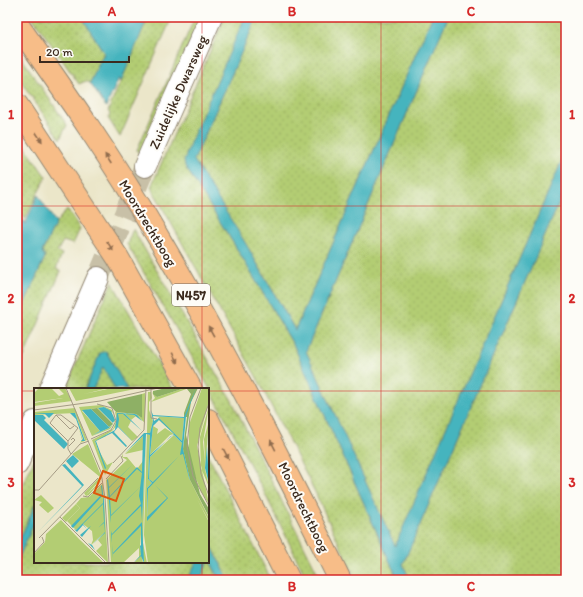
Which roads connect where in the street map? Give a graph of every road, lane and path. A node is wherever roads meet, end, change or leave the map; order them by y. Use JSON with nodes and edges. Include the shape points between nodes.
{"nodes":[{"id":1,"x":211,"y":17,"type":"edge"},
{"id":2,"x":17,"y":24,"type":"edge"},
{"id":3,"x":17,"y":105,"type":"edge"},
{"id":4,"x":145,"y":166,"type":"tunnel mouth"},
{"id":5,"x":98,"y":278,"type":"tunnel mouth"},
{"id":6,"x":50,"y":388,"type":"edge"},
{"id":7,"x":190,"y":388,"type":"edge"},
{"id":8,"x":209,"y":422,"type":"edge"},
{"id":9,"x":34,"y":424,"type":"edge"},
{"id":10,"x":17,"y":464,"type":"edge"},
{"id":11,"x":289,"y":580,"type":"edge"},
{"id":12,"x":340,"y":580,"type":"edge"}],
"edges":[{"from":1,"to":4,"type":"street","name":"Zuidelijke Dwarsweg"},
{"from":12,"to":2,"type":"main road","name":"Moordrechtboog","number":"N457","one_way":true,"via":[[273,444],[155,231],[71,101]]},
{"from":3,"to":7,"type":"main road","one_way":true,"via":[[118,258]]},
{"from":5,"to":6,"type":"street"},
{"from":8,"to":11,"type":"main road","one_way":true},
{"from":9,"to":10,"type":"street"}]}
